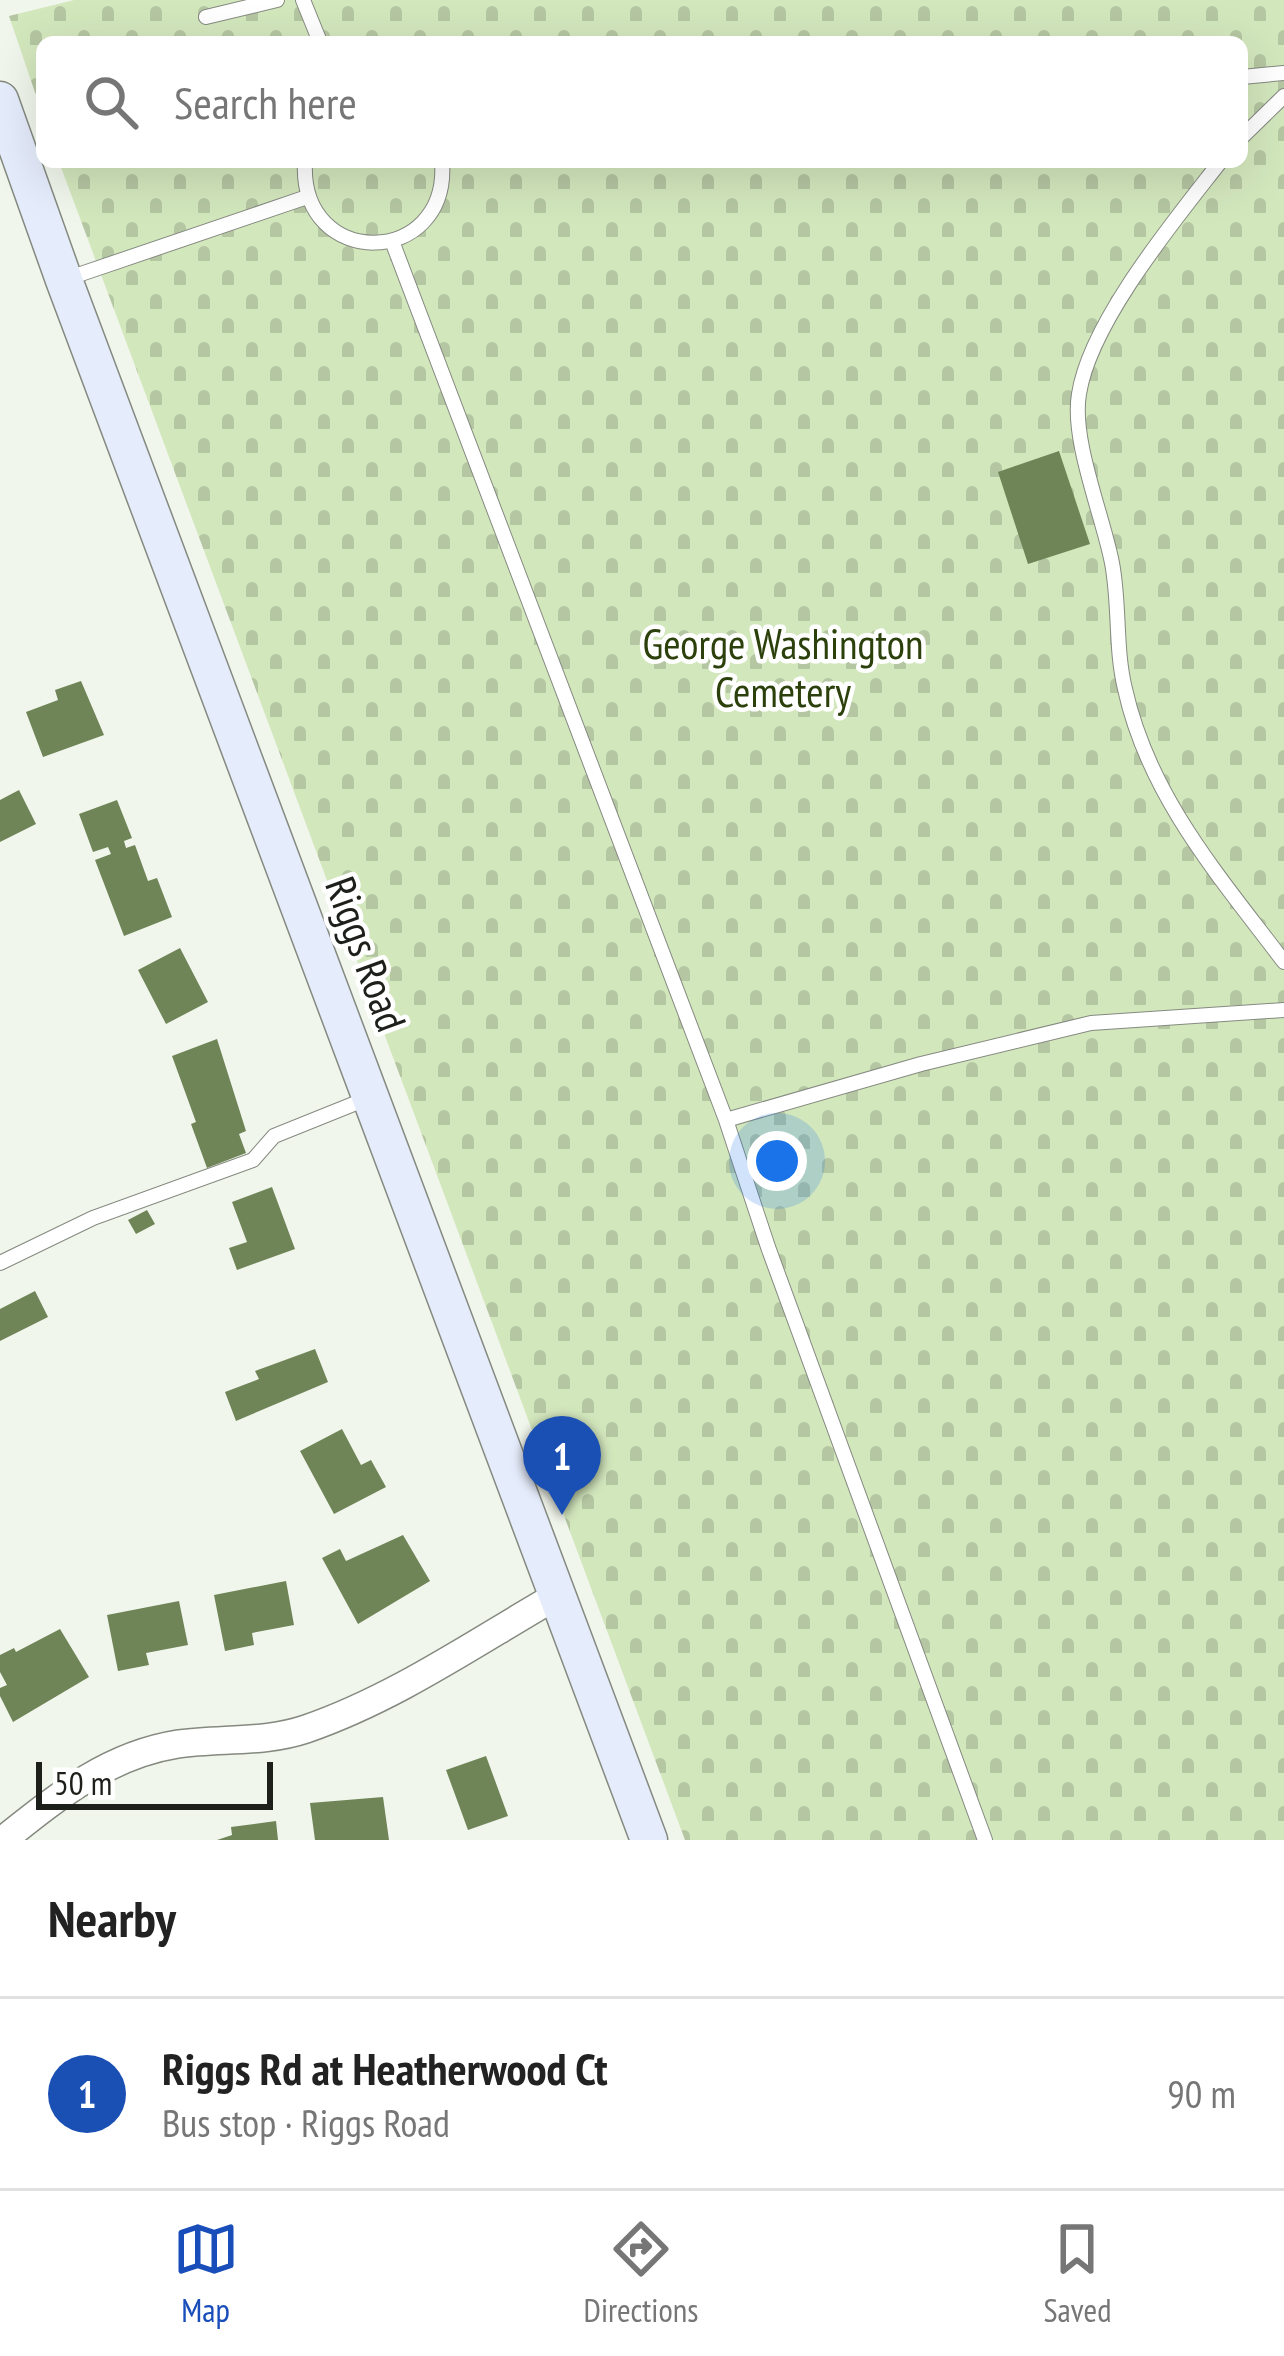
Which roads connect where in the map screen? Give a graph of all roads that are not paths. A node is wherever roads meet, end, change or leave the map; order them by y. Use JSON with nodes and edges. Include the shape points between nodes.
{"nodes":[{"id":1,"x":277,"y":0,"type":"edge"},
{"id":2,"x":303,"y":0,"type":"edge"},
{"id":3,"x":206,"y":17,"type":"dead end"},
{"id":4,"x":318,"y":36,"type":"edge"},
{"id":5,"x":1284,"y":73,"type":"edge"},
{"id":6,"x":1248,"y":76,"type":"edge"},
{"id":7,"x":1284,"y":96,"type":"edge"},
{"id":8,"x":0,"y":100,"type":"edge"},
{"id":9,"x":1248,"y":131,"type":"edge"},
{"id":10,"x":305,"y":168,"type":"edge"},
{"id":11,"x":442,"y":168,"type":"edge"},
{"id":12,"x":1216,"y":168,"type":"edge"},
{"id":13,"x":307,"y":197,"type":"junction"},
{"id":14,"x":392,"y":241,"type":"junction"},
{"id":15,"x":64,"y":280,"type":"junction"},
{"id":16,"x":1284,"y":962,"type":"edge"},
{"id":17,"x":1284,"y":1010,"type":"edge"},
{"id":18,"x":371,"y":1097,"type":"junction"},
{"id":19,"x":726,"y":1120,"type":"junction"},
{"id":20,"x":0,"y":1263,"type":"edge"},
{"id":21,"x":558,"y":1594,"type":"junction"},
{"id":22,"x":3,"y":1840,"type":"edge"},
{"id":23,"x":650,"y":1840,"type":"edge"},
{"id":24,"x":985,"y":1840,"type":"edge"}],
"edges":[{"from":1,"to":3,"type":"lane"},
{"from":2,"to":4,"type":"lane"},
{"from":5,"to":6,"type":"lane"},
{"from":7,"to":9,"type":"lane"},
{"from":8,"to":15,"type":"main road","name":"Riggs Road"},
{"from":10,"to":13,"type":"lane"},
{"from":11,"to":14,"type":"lane","via":[[433,210]]},
{"from":12,"to":16,"type":"lane","via":[[1108,321],[1078,397],[1080,428],[1112,563],[1125,692],[1151,767],[1187,835]]},
{"from":13,"to":14,"type":"lane","via":[[341,236]]},
{"from":13,"to":15,"type":"lane"},
{"from":14,"to":19,"type":"lane"},
{"from":15,"to":18,"type":"main road","name":"Riggs Road"},
{"from":17,"to":19,"type":"lane","via":[[1090,1023]]},
{"from":18,"to":20,"type":"lane","via":[[274,1136],[253,1160],[92,1218]]},
{"from":18,"to":21,"type":"main road","name":"Riggs Road"},
{"from":19,"to":24,"type":"lane"},
{"from":21,"to":22,"type":"street","via":[[383,1696],[312,1726],[180,1744],[100,1769]]},
{"from":21,"to":23,"type":"main road","name":"Riggs Road"}]}
